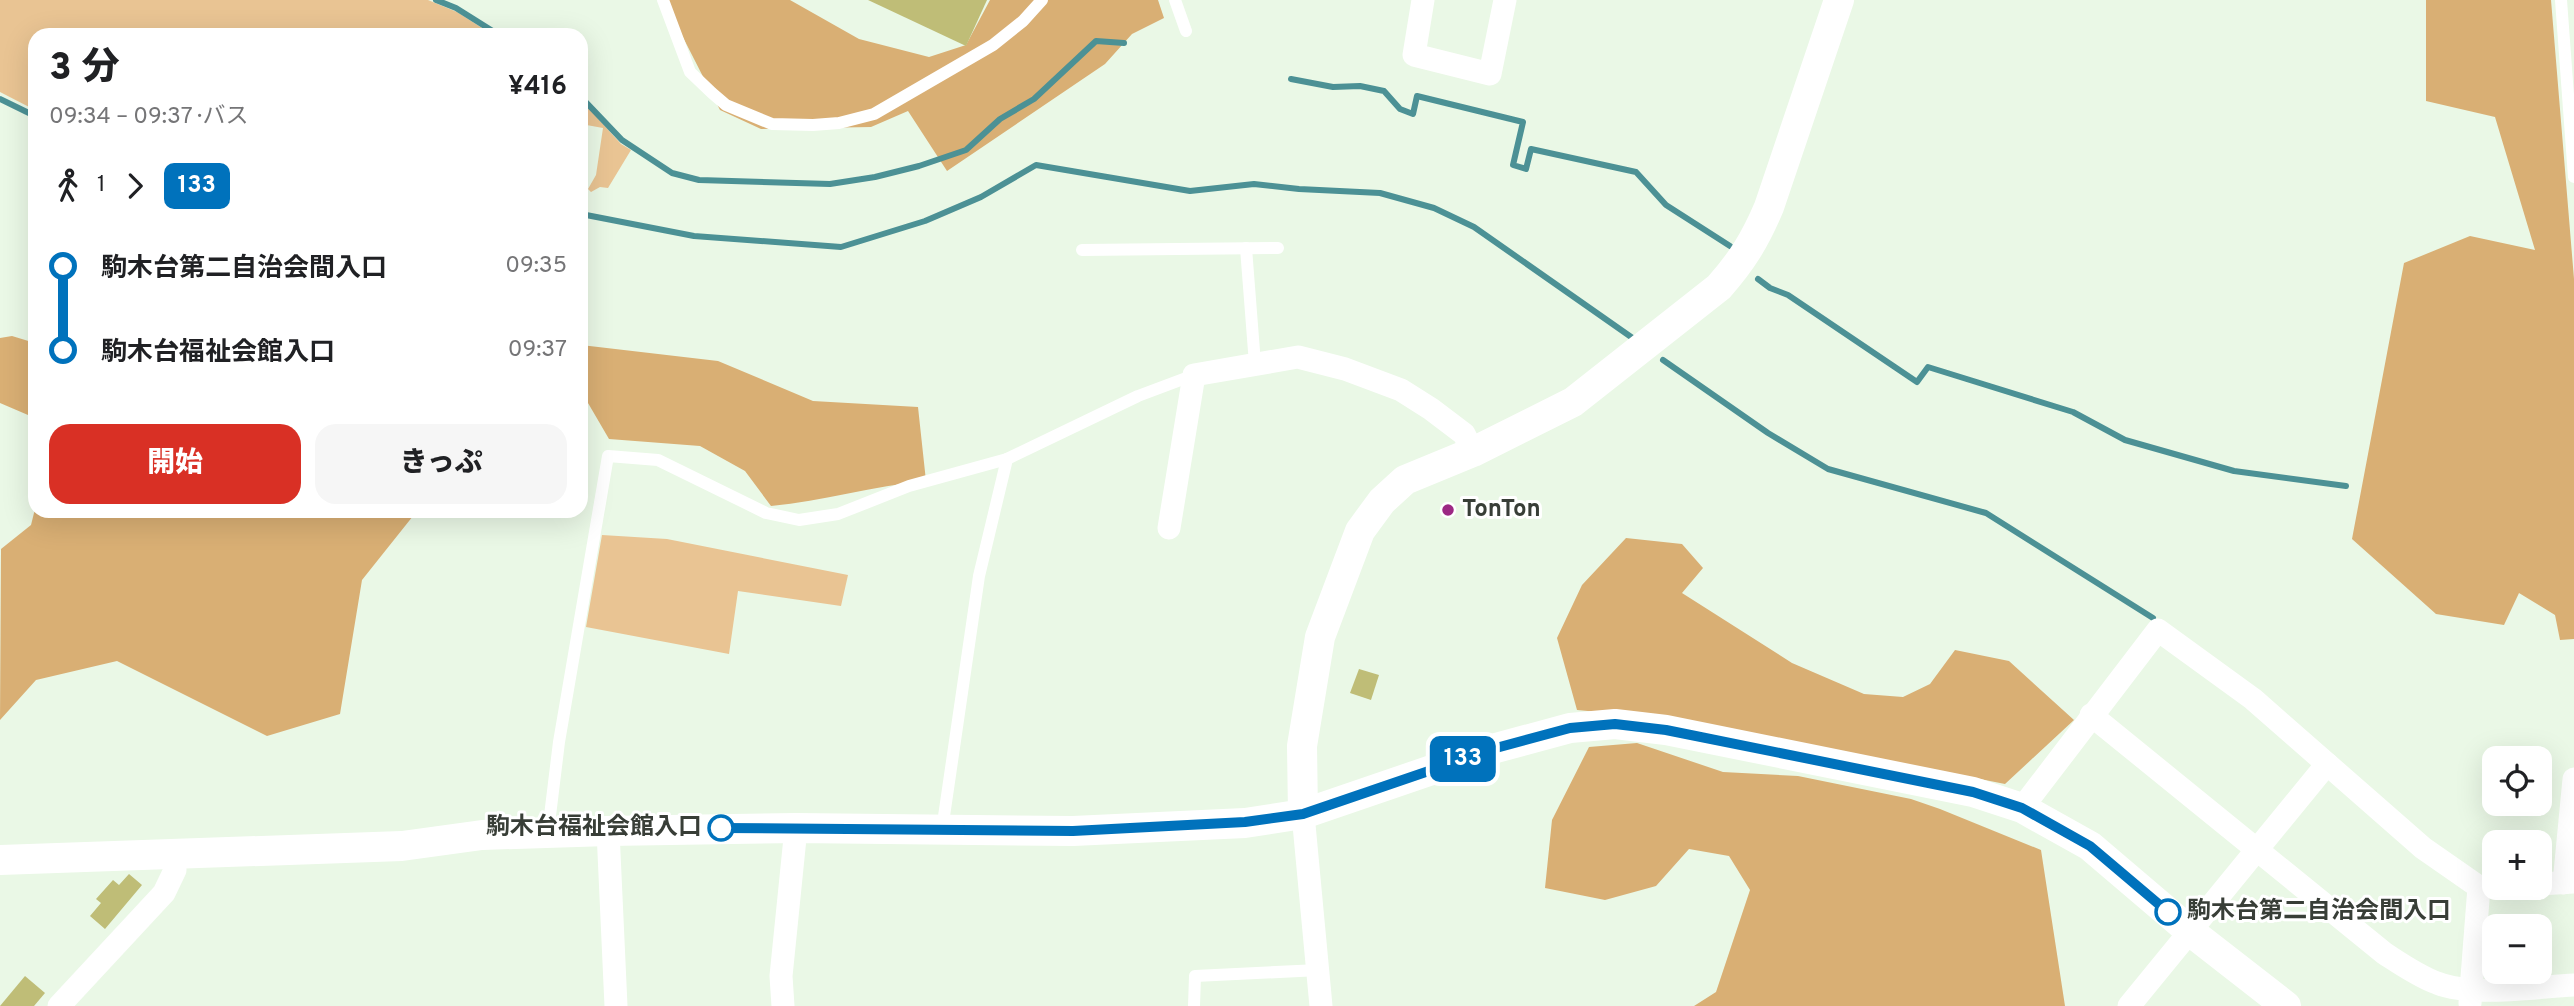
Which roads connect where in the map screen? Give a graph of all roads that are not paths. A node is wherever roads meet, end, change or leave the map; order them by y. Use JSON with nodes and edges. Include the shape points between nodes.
{"nodes":[{"id":1,"x":663,"y":0,"type":"edge"},
{"id":2,"x":1042,"y":0,"type":"edge"},
{"id":3,"x":1175,"y":0,"type":"edge"},
{"id":4,"x":1423,"y":0,"type":"edge"},
{"id":5,"x":1505,"y":0,"type":"edge"},
{"id":6,"x":1839,"y":0,"type":"edge"},
{"id":7,"x":2561,"y":0,"type":"edge"},
{"id":8,"x":1186,"y":32,"type":"dead end"},
{"id":9,"x":2574,"y":177,"type":"edge"},
{"id":10,"x":1246,"y":248,"type":"junction"},
{"id":11,"x":1278,"y":248,"type":"dead end"},
{"id":12,"x":1082,"y":250,"type":"dead end"},
{"id":13,"x":1255,"y":363,"type":"junction"},
{"id":14,"x":1194,"y":375,"type":"junction"},
{"id":15,"x":1473,"y":452,"type":"junction"},
{"id":16,"x":1007,"y":459,"type":"junction"},
{"id":17,"x":1169,"y":528,"type":"dead end"},
{"id":18,"x":2091,"y":715,"type":"junction"},
{"id":19,"x":2327,"y":764,"type":"junction"},
{"id":20,"x":2574,"y":779,"type":"edge"},
{"id":21,"x":2022,"y":808,"type":"junction"},
{"id":22,"x":1303,"y":814,"type":"junction"},
{"id":23,"x":796,"y":828,"type":"junction"},
{"id":24,"x":608,"y":831,"type":"junction"},
{"id":25,"x":942,"y":831,"type":"junction"},
{"id":26,"x":548,"y":832,"type":"junction"},
{"id":27,"x":2257,"y":848,"type":"junction"},
{"id":28,"x":174,"y":854,"type":"junction"},
{"id":29,"x":0,"y":860,"type":"edge"},
{"id":30,"x":2569,"y":883,"type":"edge"},
{"id":31,"x":2482,"y":885,"type":"edge"},
{"id":32,"x":2484,"y":900,"type":"edge"},
{"id":33,"x":2191,"y":932,"type":"junction"},
{"id":34,"x":1319,"y":970,"type":"junction"},
{"id":35,"x":2574,"y":985,"type":"edge"},
{"id":36,"x":2470,"y":998,"type":"edge"},
{"id":37,"x":59,"y":1006,"type":"edge"},
{"id":38,"x":616,"y":1006,"type":"edge"},
{"id":39,"x":783,"y":1006,"type":"edge"},
{"id":40,"x":1194,"y":1006,"type":"edge"},
{"id":41,"x":1321,"y":1006,"type":"edge"},
{"id":42,"x":2129,"y":1006,"type":"edge"},
{"id":43,"x":2286,"y":1006,"type":"edge"}],
"edges":[{"from":1,"to":2,"type":"lane","via":[[690,72],[726,105],[772,124],[813,125],[874,114],[993,45]]},
{"from":3,"to":8,"type":"lane"},
{"from":4,"to":5,"type":"street","via":[[1414,55],[1490,74]]},
{"from":6,"to":15,"type":"street","via":[[1769,208],[1736,268],[1719,287],[1573,402]]},
{"from":7,"to":9,"type":"lane"},
{"from":10,"to":11,"type":"lane"},
{"from":10,"to":12,"type":"lane"},
{"from":10,"to":13,"type":"lane"},
{"from":13,"to":14,"type":"street"},
{"from":13,"to":15,"type":"street","via":[[1298,357],[1375,379],[1431,409],[1464,434]]},
{"from":14,"to":16,"type":"lane","via":[[1138,396]]},
{"from":14,"to":17,"type":"street"},
{"from":15,"to":22,"type":"street","via":[[1405,480],[1360,531],[1320,637],[1310,685],[1302,746]]},
{"from":16,"to":25,"type":"lane","via":[[979,576]]},
{"from":16,"to":26,"type":"lane","via":[[909,486],[838,513],[799,520],[766,513],[658,460],[608,456]]},
{"from":18,"to":19,"type":"street","via":[[2158,630],[2253,699]]},
{"from":18,"to":21,"type":"street"},
{"from":18,"to":27,"type":"street"},
{"from":19,"to":27,"type":"street"},
{"from":19,"to":31,"type":"street","via":[[2423,848]]},
{"from":20,"to":30,"type":"street"},
{"from":21,"to":22,"type":"street","via":[[1973,792],[1666,730],[1615,724],[1570,728],[1496,748]]},
{"from":21,"to":33,"type":"street","via":[[2090,846]]},
{"from":22,"to":25,"type":"street","via":[[1232,823],[1073,831]]},
{"from":22,"to":34,"type":"street"},
{"from":23,"to":24,"type":"street"},
{"from":23,"to":25,"type":"street"},
{"from":23,"to":39,"type":"street","via":[[781,976]]},
{"from":24,"to":26,"type":"street"},
{"from":24,"to":38,"type":"street"},
{"from":26,"to":28,"type":"street","via":[[402,846]]},
{"from":27,"to":33,"type":"street"},
{"from":27,"to":36,"type":"street","via":[[2384,953]]},
{"from":28,"to":29,"type":"street","via":[[90,862]]},
{"from":28,"to":37,"type":"street","via":[[175,870],[164,893],[90,962]]},
{"from":32,"to":36,"type":"street"},
{"from":33,"to":42,"type":"street"},
{"from":33,"to":43,"type":"street"},
{"from":34,"to":40,"type":"lane","via":[[1195,976]]},
{"from":34,"to":41,"type":"street"},
{"from":35,"to":36,"type":"street"}]}
